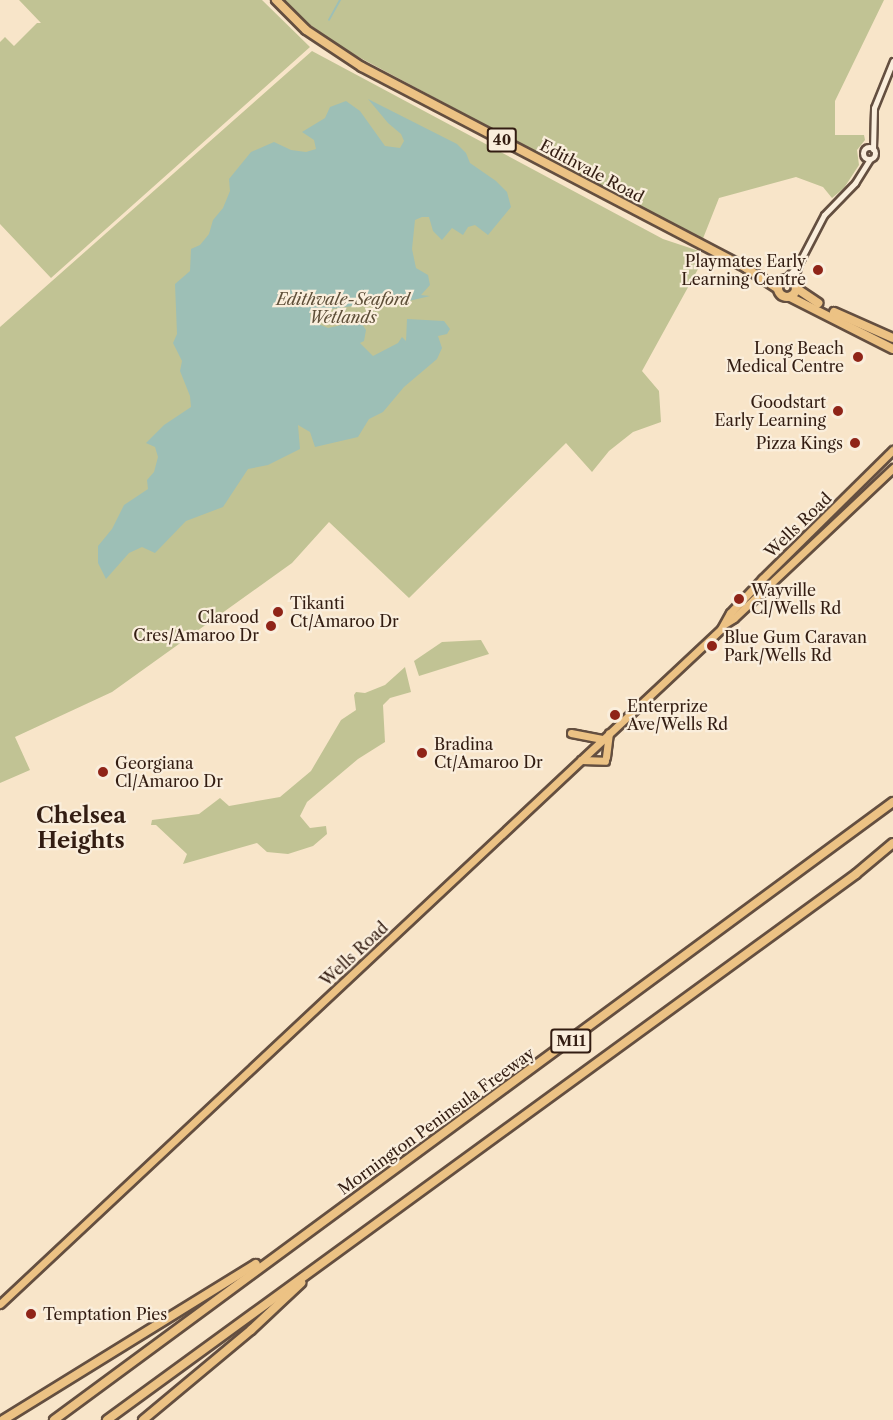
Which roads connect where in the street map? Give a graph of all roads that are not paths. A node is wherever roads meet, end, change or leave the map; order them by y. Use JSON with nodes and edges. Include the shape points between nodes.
{"nodes":[{"id":1,"x":276,"y":0,"type":"edge"},
{"id":2,"x":893,"y":61,"type":"edge"},
{"id":3,"x":871,"y":148,"type":"junction"},
{"id":4,"x":864,"y":156,"type":"junction"},
{"id":5,"x":870,"y":159,"type":"junction"},
{"id":6,"x":861,"y":174,"type":"junction"},
{"id":7,"x":787,"y":283,"type":"junction"},
{"id":8,"x":790,"y":297,"type":"junction"},
{"id":9,"x":893,"y":339,"type":"edge"},
{"id":10,"x":893,"y":349,"type":"edge"},
{"id":11,"x":893,"y":450,"type":"edge"},
{"id":12,"x":893,"y":468,"type":"edge"},
{"id":13,"x":726,"y":623,"type":"junction"},
{"id":14,"x":572,"y":733,"type":"dead end"},
{"id":15,"x":606,"y":736,"type":"junction"},
{"id":16,"x":581,"y":760,"type":"junction"},
{"id":17,"x":893,"y":800,"type":"edge"},
{"id":18,"x":893,"y":843,"type":"edge"},
{"id":19,"x":893,"y":849,"type":"edge"},
{"id":20,"x":856,"y":874,"type":"junction"},
{"id":21,"x":305,"y":1235,"type":"junction"},
{"id":22,"x":330,"y":1256,"type":"junction"},
{"id":23,"x":0,"y":1304,"type":"edge"},
{"id":24,"x":3,"y":1420,"type":"edge"},
{"id":25,"x":54,"y":1420,"type":"edge"},
{"id":26,"x":107,"y":1420,"type":"edge"},
{"id":27,"x":143,"y":1420,"type":"edge"}],
"edges":[{"from":1,"to":7,"type":"highway","name":"Edithvale Road","number":"40","via":[[306,30],[362,67],[746,268]]},
{"from":2,"to":3,"type":"street","via":[[879,92]]},
{"from":3,"to":4,"type":"street","via":[[864,150]]},
{"from":3,"to":5,"type":"street","via":[[874,156]]},
{"from":4,"to":5,"type":"street"},
{"from":4,"to":6,"type":"street"},
{"from":5,"to":6,"type":"street"},
{"from":6,"to":7,"type":"street","via":[[824,215]]},
{"from":7,"to":8,"type":"highway"},
{"from":7,"to":8,"type":"highway","number":"40","via":[[781,295]]},
{"from":7,"to":9,"type":"highway","name":"Edithvale Road","number":"40","via":[[829,309]]},
{"from":8,"to":10,"type":"highway","number":"40"},
{"from":11,"to":13,"type":"main road","name":"Wells Road","via":[[762,579],[730,613]]},
{"from":12,"to":13,"type":"main road","name":"Wells Road"},
{"from":13,"to":15,"type":"main road","name":"Wells Road"},
{"from":14,"to":15,"type":"main road"},
{"from":15,"to":16,"type":"main road","name":"Wells Road"},
{"from":15,"to":16,"type":"main road","via":[[606,759]]},
{"from":16,"to":23,"type":"main road","name":"Wells Road"},
{"from":17,"to":21,"type":"highway","name":"Mornington Peninsula Freeway","number":"M11"},
{"from":18,"to":20,"type":"highway","number":"M11"},
{"from":19,"to":20,"type":"highway"},
{"from":20,"to":22,"type":"highway","number":"M11"},
{"from":21,"to":24,"type":"highway"},
{"from":21,"to":25,"type":"highway","name":"Mornington Peninsula Freeway","number":"M11"},
{"from":22,"to":26,"type":"highway","number":"M11"},
{"from":22,"to":27,"type":"highway","via":[[251,1330]]}]}
